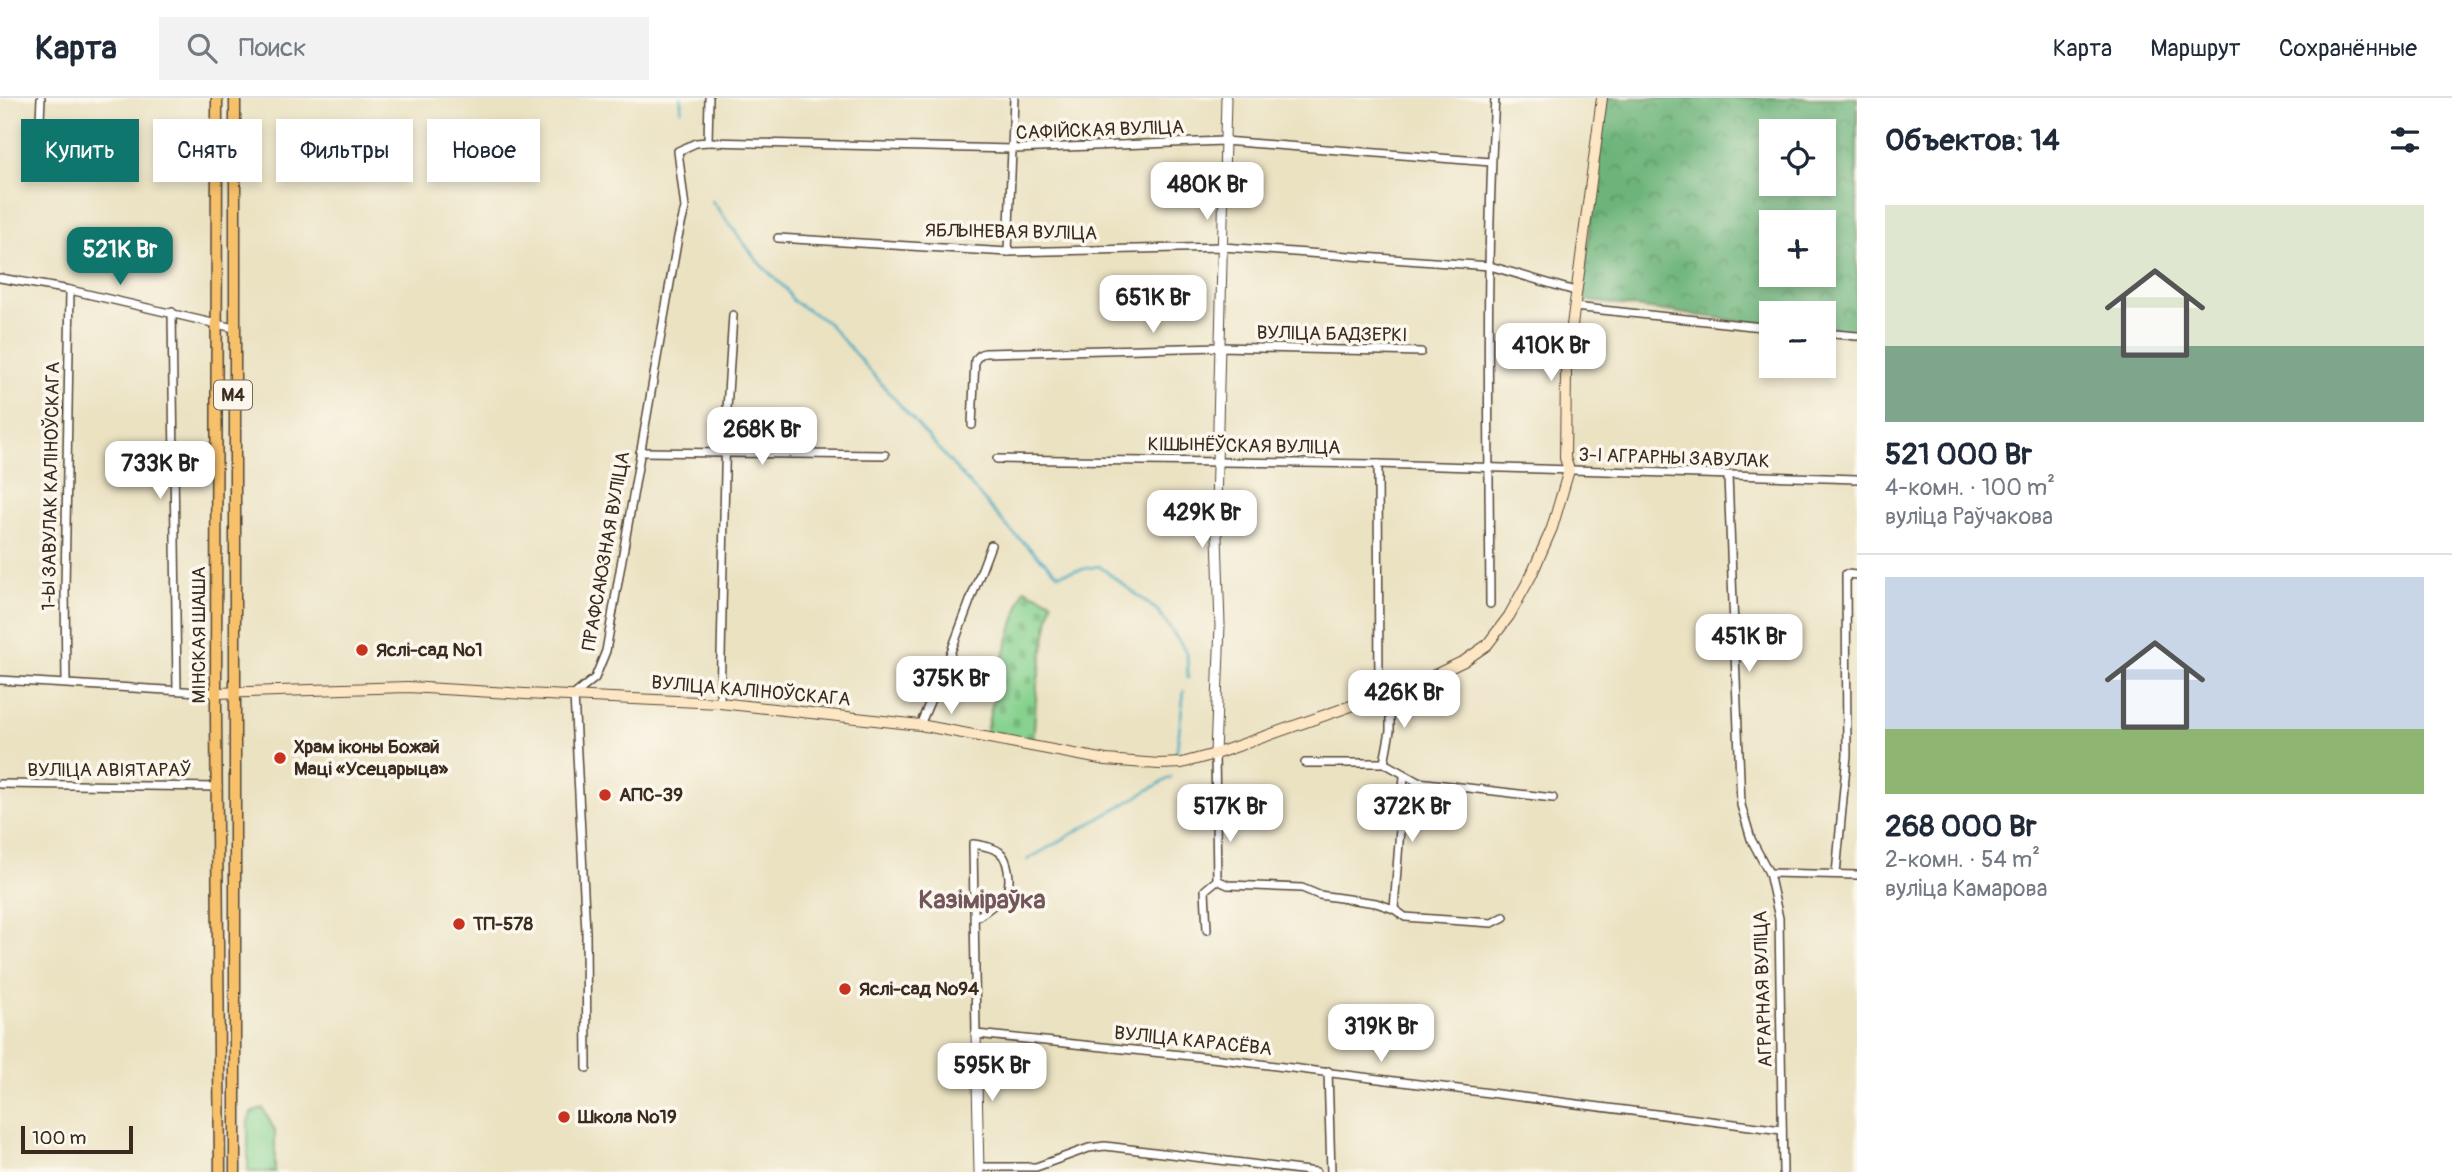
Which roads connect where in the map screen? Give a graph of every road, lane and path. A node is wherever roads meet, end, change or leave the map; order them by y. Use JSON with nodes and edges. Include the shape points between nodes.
{"nodes":[{"id":1,"x":41,"y":98,"type":"edge"},
{"id":2,"x":217,"y":98,"type":"edge"},
{"id":3,"x":234,"y":98,"type":"edge"},
{"id":4,"x":709,"y":98,"type":"edge"},
{"id":5,"x":1014,"y":98,"type":"edge"},
{"id":6,"x":1226,"y":98,"type":"edge"},
{"id":7,"x":1494,"y":98,"type":"edge"},
{"id":8,"x":1602,"y":98,"type":"edge"},
{"id":9,"x":40,"y":119,"type":"edge"},
{"id":10,"x":1224,"y":141,"type":"junction"},
{"id":11,"x":708,"y":142,"type":"junction"},
{"id":12,"x":1013,"y":149,"type":"junction"},
{"id":13,"x":1491,"y":162,"type":"junction"},
{"id":14,"x":778,"y":238,"type":"dead end"},
{"id":15,"x":1222,"y":247,"type":"junction"},
{"id":16,"x":1008,"y":251,"type":"junction"},
{"id":17,"x":1490,"y":266,"type":"junction"},
{"id":18,"x":0,"y":278,"type":"edge"},
{"id":19,"x":70,"y":290,"type":"junction"},
{"id":20,"x":1576,"y":291,"type":"junction"},
{"id":21,"x":1574,"y":307,"type":"junction"},
{"id":22,"x":172,"y":312,"type":"junction"},
{"id":23,"x":733,"y":315,"type":"dead end"},
{"id":24,"x":216,"y":324,"type":"junction"},
{"id":25,"x":1759,"y":326,"type":"edge"},
{"id":26,"x":234,"y":328,"type":"junction"},
{"id":27,"x":1836,"y":334,"type":"edge"},
{"id":28,"x":1857,"y":336,"type":"edge"},
{"id":29,"x":1220,"y":347,"type":"junction"},
{"id":30,"x":1421,"y":352,"type":"dead end"},
{"id":31,"x":972,"y":425,"type":"dead end"},
{"id":32,"x":640,"y":452,"type":"junction"},
{"id":33,"x":726,"y":453,"type":"junction"},
{"id":34,"x":885,"y":455,"type":"dead end"},
{"id":35,"x":997,"y":459,"type":"dead end"},
{"id":36,"x":1217,"y":461,"type":"junction"},
{"id":37,"x":1378,"y":464,"type":"junction"},
{"id":38,"x":1489,"y":467,"type":"junction"},
{"id":39,"x":1569,"y":470,"type":"junction"},
{"id":40,"x":1728,"y":476,"type":"junction"},
{"id":41,"x":1857,"y":479,"type":"edge"},
{"id":42,"x":991,"y":545,"type":"dead end"},
{"id":43,"x":1857,"y":575,"type":"edge"},
{"id":44,"x":1490,"y":604,"type":"dead end"},
{"id":45,"x":0,"y":680,"type":"edge"},
{"id":46,"x":66,"y":682,"type":"junction"},
{"id":47,"x":177,"y":690,"type":"junction"},
{"id":48,"x":216,"y":693,"type":"junction"},
{"id":49,"x":236,"y":693,"type":"junction"},
{"id":50,"x":1390,"y":694,"type":"junction"},
{"id":51,"x":574,"y":695,"type":"junction"},
{"id":52,"x":1379,"y":696,"type":"junction"},
{"id":53,"x":720,"y":703,"type":"junction"},
{"id":54,"x":920,"y":725,"type":"junction"},
{"id":55,"x":1215,"y":754,"type":"junction"},
{"id":56,"x":1847,"y":755,"type":"junction"},
{"id":57,"x":1857,"y":756,"type":"edge"},
{"id":58,"x":1305,"y":763,"type":"dead end"},
{"id":59,"x":1384,"y":763,"type":"junction"},
{"id":60,"x":1404,"y":776,"type":"junction"},
{"id":61,"x":0,"y":785,"type":"edge"},
{"id":62,"x":218,"y":787,"type":"junction"},
{"id":63,"x":1553,"y":798,"type":"dead end"},
{"id":64,"x":1769,"y":873,"type":"junction"},
{"id":65,"x":1836,"y":874,"type":"junction"},
{"id":66,"x":1857,"y":874,"type":"edge"},
{"id":67,"x":1217,"y":880,"type":"junction"},
{"id":68,"x":1394,"y":909,"type":"junction"},
{"id":69,"x":1504,"y":917,"type":"dead end"},
{"id":70,"x":974,"y":919,"type":"junction"},
{"id":71,"x":1207,"y":930,"type":"dead end"},
{"id":72,"x":976,"y":1034,"type":"junction"},
{"id":73,"x":587,"y":1068,"type":"dead end"},
{"id":74,"x":1328,"y":1071,"type":"junction"},
{"id":75,"x":1782,"y":1130,"type":"junction"},
{"id":76,"x":979,"y":1170,"type":"edge"},
{"id":77,"x":220,"y":1172,"type":"edge"},
{"id":78,"x":235,"y":1172,"type":"edge"},
{"id":79,"x":1316,"y":1172,"type":"edge"},
{"id":80,"x":1331,"y":1172,"type":"edge"},
{"id":81,"x":1783,"y":1172,"type":"edge"}],
"edges":[{"from":1,"to":9,"type":"street"},
{"from":2,"to":24,"type":"main road","name":"МІНСКАЯ ШАША","number":"М4"},
{"from":3,"to":26,"type":"main road","name":"МІНСКАЯ ШАША","number":"М4"},
{"from":4,"to":11,"type":"street"},
{"from":5,"to":12,"type":"street"},
{"from":6,"to":10,"type":"street"},
{"from":7,"to":13,"type":"street"},
{"from":8,"to":20,"type":"main road"},
{"from":10,"to":12,"type":"street","name":"САФІЙСКАЯ ВУЛІЦА"},
{"from":10,"to":13,"type":"street","name":"САФІЙСКАЯ ВУЛІЦА"},
{"from":10,"to":15,"type":"street"},
{"from":11,"to":12,"type":"street","name":"САФІЙСКАЯ ВУЛІЦА"},
{"from":11,"to":32,"type":"street","name":"ПРАФСАЮЗНАЯ ВУЛІЦА","via":[[678,151],[685,208]]},
{"from":12,"to":16,"type":"street"},
{"from":13,"to":17,"type":"street"},
{"from":14,"to":16,"type":"street","name":"ЯБЛЫНЕВАЯ ВУЛІЦА"},
{"from":15,"to":16,"type":"street","name":"ЯБЛЫНЕВАЯ ВУЛІЦА"},
{"from":15,"to":17,"type":"street","name":"ЯБЛЫНЕВАЯ ВУЛІЦА"},
{"from":15,"to":29,"type":"street"},
{"from":17,"to":20,"type":"street","name":"ЯБЛЫНЕВАЯ ВУЛІЦА"},
{"from":17,"to":38,"type":"street"},
{"from":18,"to":19,"type":"street"},
{"from":19,"to":22,"type":"street"},
{"from":19,"to":46,"type":"street","name":"1-Ы ЗАВУЛАК КАЛІНОЎСКАГА"},
{"from":20,"to":21,"type":"main road"},
{"from":21,"to":25,"type":"street"},
{"from":21,"to":39,"type":"main road","via":[[1566,372],[1564,458]]},
{"from":22,"to":24,"type":"street"},
{"from":22,"to":47,"type":"street"},
{"from":23,"to":33,"type":"street"},
{"from":24,"to":26,"type":"street"},
{"from":24,"to":48,"type":"main road","name":"МІНСКАЯ ШАША","number":"М4"},
{"from":26,"to":49,"type":"main road","name":"МІНСКАЯ ШАША","number":"М4"},
{"from":27,"to":28,"type":"street"},
{"from":29,"to":30,"type":"street","name":"ВУЛІЦА БАДЗЕРКІ"},
{"from":29,"to":31,"type":"street","name":"ВУЛІЦА БАДЗЕРКІ","via":[[981,354],[975,360]]},
{"from":29,"to":36,"type":"street"},
{"from":32,"to":33,"type":"street"},
{"from":32,"to":51,"type":"street","name":"ПРАФСАЮЗНАЯ ВУЛІЦА","via":[[606,651],[595,678]]},
{"from":33,"to":34,"type":"street"},
{"from":33,"to":53,"type":"street"},
{"from":35,"to":36,"type":"street","name":"КІШЫНЁЎСКАЯ ВУЛІЦА"},
{"from":36,"to":37,"type":"street","name":"КІШЫНЁЎСКАЯ ВУЛІЦА"},
{"from":36,"to":55,"type":"street","via":[[1220,625]]},
{"from":37,"to":38,"type":"street","name":"КІШЫНЁЎСКАЯ ВУЛІЦА"},
{"from":37,"to":52,"type":"street"},
{"from":38,"to":39,"type":"street","name":"3-І АГРАРНЫ ЗАВУЛАК"},
{"from":38,"to":44,"type":"street"},
{"from":39,"to":40,"type":"street","name":"3-І АГРАРНЫ ЗАВУЛАК"},
{"from":39,"to":50,"type":"main road","name":"ВУЛІЦА КАЛІНОЎСКАГА","via":[[1552,528],[1531,576],[1487,645],[1441,673]]},
{"from":40,"to":41,"type":"street","name":"3-І АГРАРНЫ ЗАВУЛАК"},
{"from":40,"to":64,"type":"street","name":"АГРАРНАЯ ВУЛІЦА","via":[[1741,805],[1751,839]]},
{"from":42,"to":54,"type":"street"},
{"from":43,"to":56,"type":"street","via":[[1846,574]]},
{"from":45,"to":46,"type":"street","name":"ВУЛІЦА КАЛІНОЎСКАГА"},
{"from":46,"to":47,"type":"street","name":"ВУЛІЦА КАЛІНОЎСКАГА"},
{"from":47,"to":48,"type":"street","name":"ВУЛІЦА КАЛІНОЎСКАГА"},
{"from":48,"to":49,"type":"main road","name":"ВУЛІЦА КАЛІНОЎСКАГА"},
{"from":48,"to":62,"type":"main road","name":"МІНСКАЯ ШАША","number":"М4"},
{"from":49,"to":51,"type":"main road","name":"ВУЛІЦА КАЛІНОЎСКАГА","via":[[408,687]]},
{"from":49,"to":78,"type":"main road","name":"МІНСКАЯ ШАША","number":"М4"},
{"from":50,"to":52,"type":"main road","name":"ВУЛІЦА КАЛІНОЎСКАГА"},
{"from":50,"to":59,"type":"street"},
{"from":51,"to":53,"type":"main road","name":"ВУЛІЦА КАЛІНОЎСКАГА"},
{"from":51,"to":73,"type":"street","via":[[586,932]]},
{"from":52,"to":55,"type":"main road","name":"ВУЛІЦА КАЛІНОЎСКАГА"},
{"from":53,"to":54,"type":"main road","name":"ВУЛІЦА КАЛІНОЎСКАГА"},
{"from":54,"to":55,"type":"main road","name":"ВУЛІЦА КАЛІНОЎСКАГА","via":[[1106,760],[1182,763]]},
{"from":55,"to":67,"type":"street"},
{"from":56,"to":57,"type":"street"},
{"from":56,"to":65,"type":"street"},
{"from":58,"to":59,"type":"street"},
{"from":59,"to":60,"type":"street"},
{"from":60,"to":63,"type":"street","via":[[1418,782]]},
{"from":60,"to":68,"type":"street"},
{"from":61,"to":62,"type":"street","name":"ВУЛІЦА АВІЯТАРАЎ"},
{"from":62,"to":77,"type":"main road","name":"МІНСКАЯ ШАША","number":"М4"},
{"from":64,"to":65,"type":"street"},
{"from":64,"to":75,"type":"street","name":"АГРАРНАЯ ВУЛІЦА","via":[[1779,918]]},
{"from":65,"to":66,"type":"street"},
{"from":67,"to":68,"type":"street","via":[[1228,885],[1302,888]]},
{"from":67,"to":71,"type":"street","via":[[1205,890]]},
{"from":68,"to":69,"type":"street","via":[[1405,917],[1418,918],[1492,923]]},
{"from":70,"to":70,"type":"street","via":[[973,844],[1005,855],[1009,883],[1007,892]]},
{"from":70,"to":72,"type":"street"},
{"from":72,"to":74,"type":"street","name":"ВУЛІЦА КАРАСЁВА"},
{"from":72,"to":76,"type":"street"},
{"from":74,"to":75,"type":"street","name":"ВУЛІЦА КАРАСЁВА"},
{"from":74,"to":80,"type":"street"},
{"from":75,"to":81,"type":"street","name":"АГРАРНАЯ ВУЛІЦА"},
{"from":76,"to":79,"type":"street","via":[[1036,1167],[1089,1147],[1105,1146]]}]}
